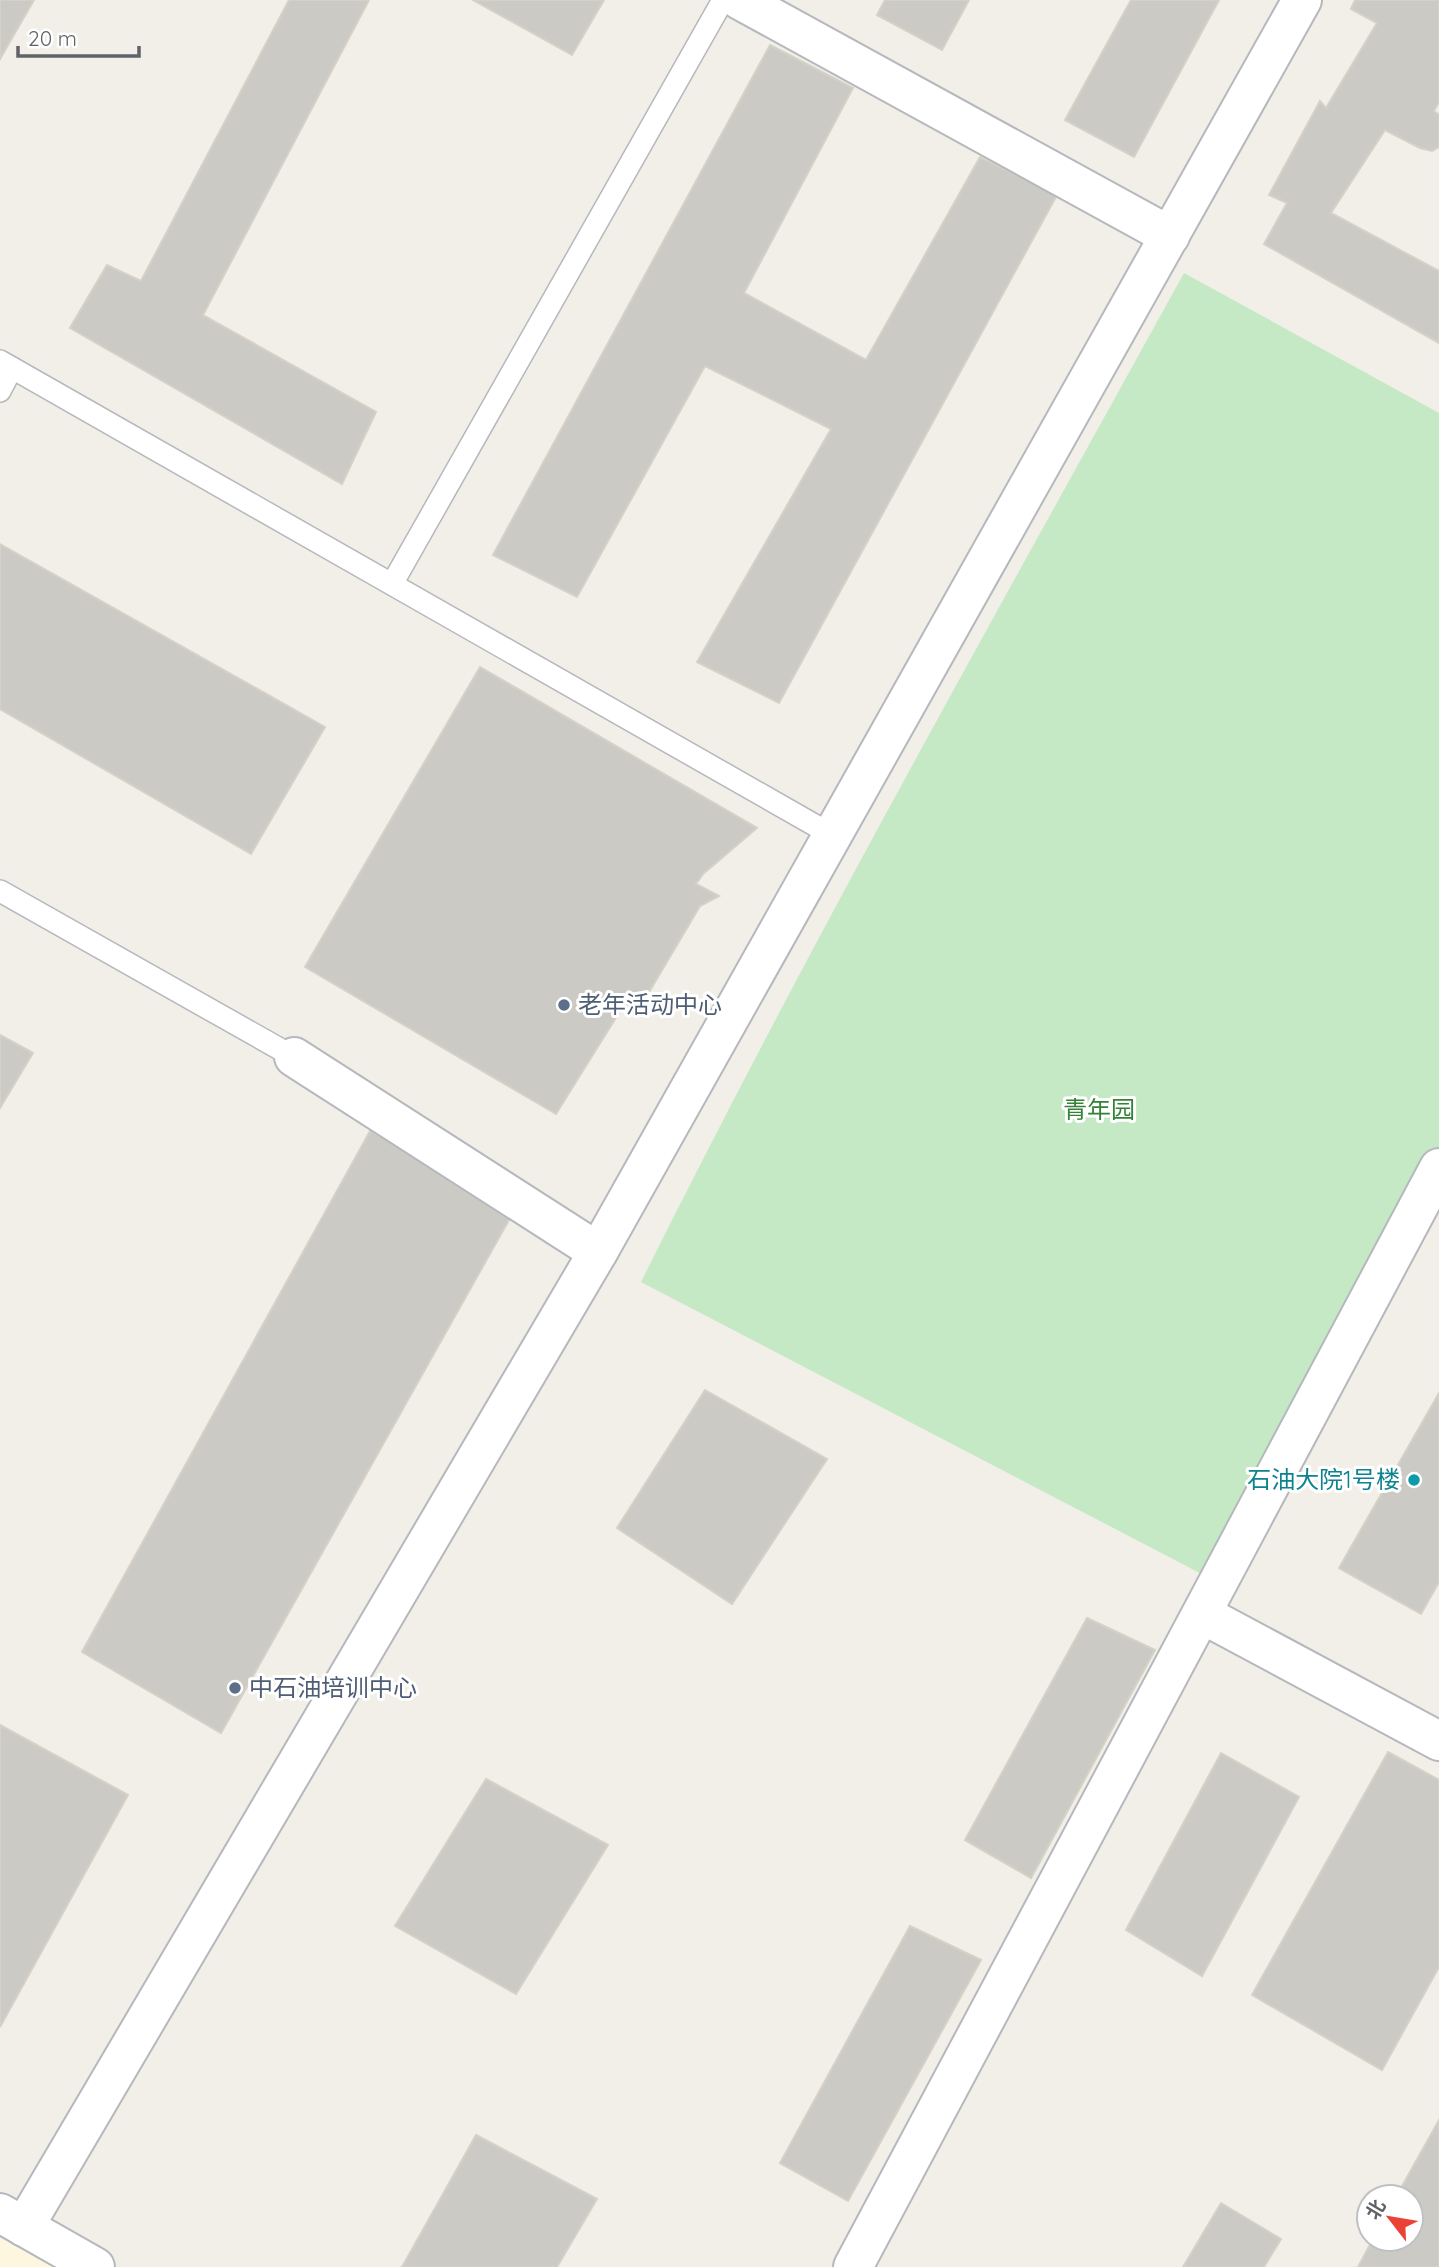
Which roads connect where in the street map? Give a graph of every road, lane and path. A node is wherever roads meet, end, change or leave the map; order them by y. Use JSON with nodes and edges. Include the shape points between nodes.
{"nodes":[{"id":1,"x":723,"y":0,"type":"edge"},
{"id":2,"x":740,"y":0,"type":"edge"},
{"id":3,"x":1302,"y":0,"type":"edge"},
{"id":4,"x":1170,"y":236,"type":"junction"},
{"id":5,"x":6,"y":365,"type":"edge"},
{"id":6,"x":0,"y":391,"type":"edge"},
{"id":7,"x":392,"y":584,"type":"junction"},
{"id":8,"x":832,"y":835,"type":"junction"},
{"id":9,"x":0,"y":891,"type":"edge"},
{"id":10,"x":295,"y":1057,"type":"joint"},
{"id":11,"x":1439,"y":1168,"type":"edge"},
{"id":12,"x":598,"y":1252,"type":"junction"},
{"id":13,"x":1202,"y":1614,"type":"junction"},
{"id":14,"x":1439,"y":1741,"type":"edge"},
{"id":15,"x":12,"y":2220,"type":"edge"},
{"id":16,"x":94,"y":2267,"type":"edge"},
{"id":17,"x":853,"y":2267,"type":"edge"}],
"edges":[{"from":1,"to":7,"type":"lane"},
{"from":2,"to":4,"type":"street"},
{"from":3,"to":4,"type":"street"},
{"from":4,"to":8,"type":"street"},
{"from":5,"to":6,"type":"lane"},
{"from":5,"to":7,"type":"lane"},
{"from":7,"to":8,"type":"lane"},
{"from":8,"to":12,"type":"street"},
{"from":9,"to":10,"type":"lane"},
{"from":10,"to":12,"type":"street"},
{"from":11,"to":13,"type":"street"},
{"from":12,"to":15,"type":"street"},
{"from":13,"to":14,"type":"street"},
{"from":13,"to":17,"type":"street"},
{"from":15,"to":16,"type":"street"}]}
